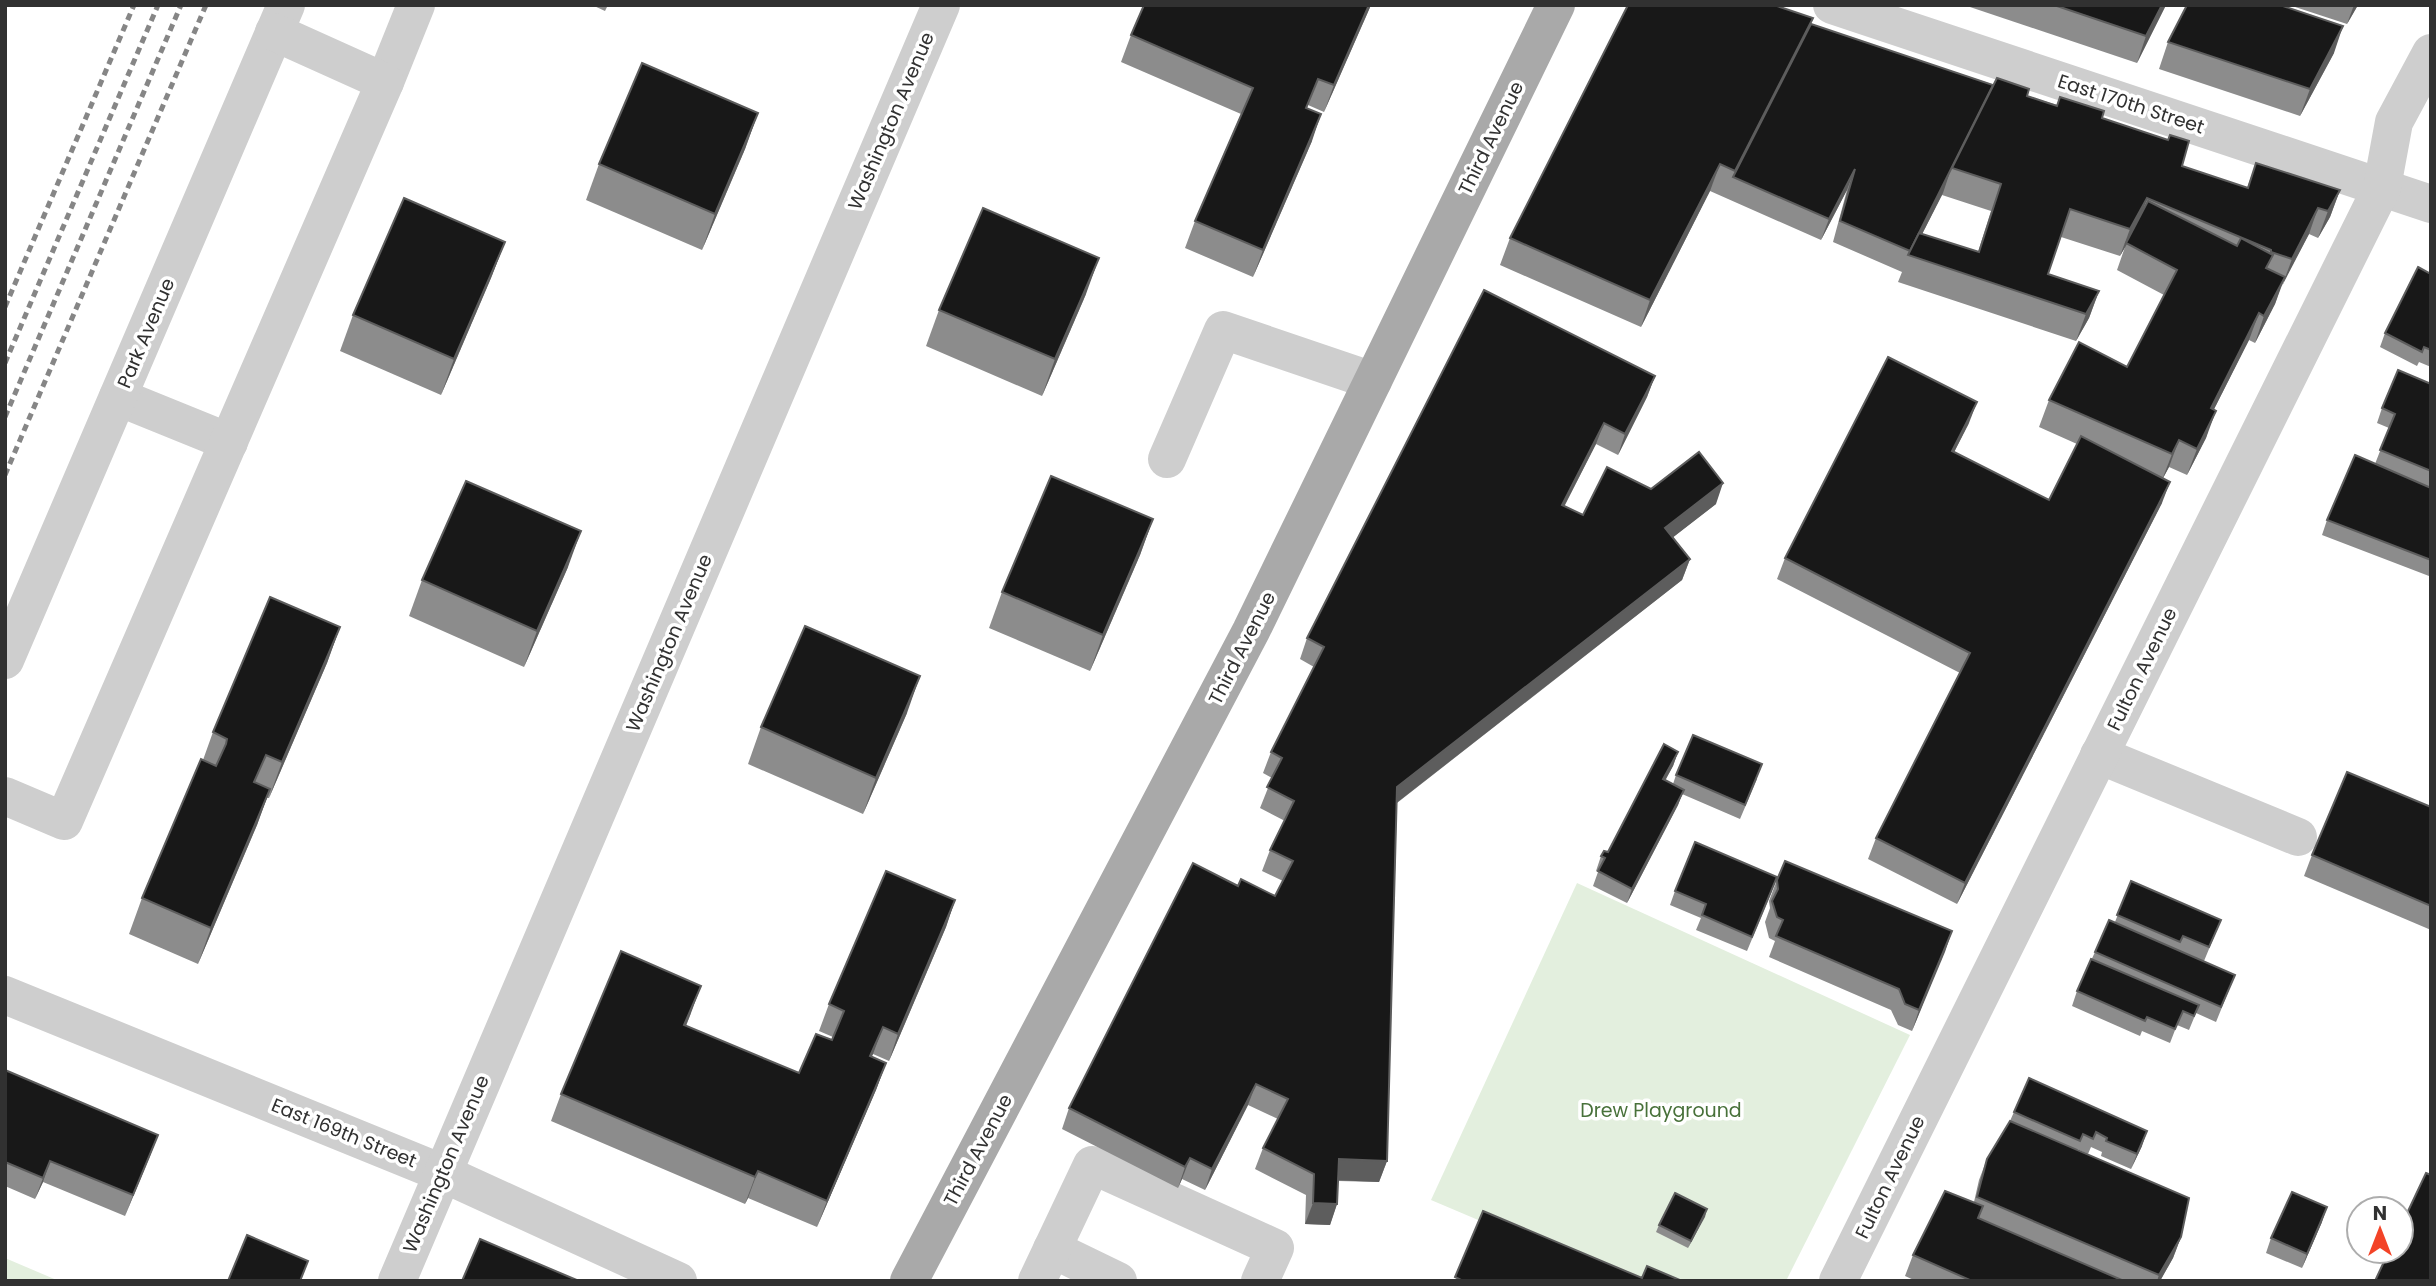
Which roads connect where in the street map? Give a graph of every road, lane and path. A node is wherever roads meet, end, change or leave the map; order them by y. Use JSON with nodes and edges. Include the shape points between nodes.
{"nodes":[{"id":1,"x":416,"y":5,"type":"edge"},
{"id":2,"x":941,"y":5,"type":"edge"},
{"id":3,"x":1556,"y":5,"type":"edge"},
{"id":4,"x":1832,"y":5,"type":"edge"},
{"id":5,"x":280,"y":19,"type":"edge"},
{"id":6,"x":2431,"y":53,"type":"edge"},
{"id":7,"x":385,"y":82,"type":"junction"},
{"id":8,"x":2382,"y":187,"type":"junction"},
{"id":9,"x":2431,"y":204,"type":"edge"},
{"id":10,"x":1373,"y":381,"type":"junction"},
{"id":11,"x":118,"y":397,"type":"junction"},
{"id":12,"x":229,"y":442,"type":"junction"},
{"id":13,"x":1167,"y":459,"type":"dead end"},
{"id":14,"x":5,"y":660,"type":"edge"},
{"id":15,"x":2099,"y":755,"type":"junction"},
{"id":16,"x":5,"y":796,"type":"edge"},
{"id":17,"x":2298,"y":837,"type":"dead end"},
{"id":18,"x":5,"y":995,"type":"edge"},
{"id":19,"x":442,"y":1173,"type":"junction"},
{"id":20,"x":1044,"y":1265,"type":"edge"},
{"id":21,"x":397,"y":1281,"type":"edge"},
{"id":22,"x":677,"y":1281,"type":"edge"},
{"id":23,"x":909,"y":1281,"type":"edge"},
{"id":24,"x":1118,"y":1281,"type":"edge"},
{"id":25,"x":1260,"y":1281,"type":"edge"},
{"id":26,"x":1838,"y":1281,"type":"edge"}],
"edges":[{"from":1,"to":7,"type":"street"},
{"from":2,"to":19,"type":"street","name":"Washington Avenue"},
{"from":3,"to":10,"type":"main road","name":"Third Avenue"},
{"from":4,"to":8,"type":"street","name":"East 170th Street"},
{"from":5,"to":7,"type":"street"},
{"from":5,"to":11,"type":"street","name":"Park Avenue"},
{"from":6,"to":8,"type":"street","name":"Fulton Avenue","via":[[2394,122]]},
{"from":7,"to":12,"type":"street"},
{"from":8,"to":9,"type":"street","name":"East 170th Street"},
{"from":8,"to":15,"type":"street","name":"Fulton Avenue"},
{"from":10,"to":13,"type":"street","via":[[1223,330]]},
{"from":10,"to":23,"type":"main road","name":"Third Avenue","via":[[1251,631]]},
{"from":11,"to":12,"type":"street"},
{"from":11,"to":14,"type":"street","name":"Park Avenue"},
{"from":12,"to":16,"type":"street","via":[[64,821]]},
{"from":15,"to":17,"type":"street"},
{"from":15,"to":26,"type":"street","name":"Fulton Avenue"},
{"from":18,"to":19,"type":"street","name":"East 169th Street"},
{"from":19,"to":21,"type":"street","name":"Washington Avenue"},
{"from":19,"to":22,"type":"street","name":"East 169th Street"},
{"from":20,"to":24,"type":"street"},
{"from":20,"to":25,"type":"street","via":[[1092,1164],[1275,1248]]}]}
